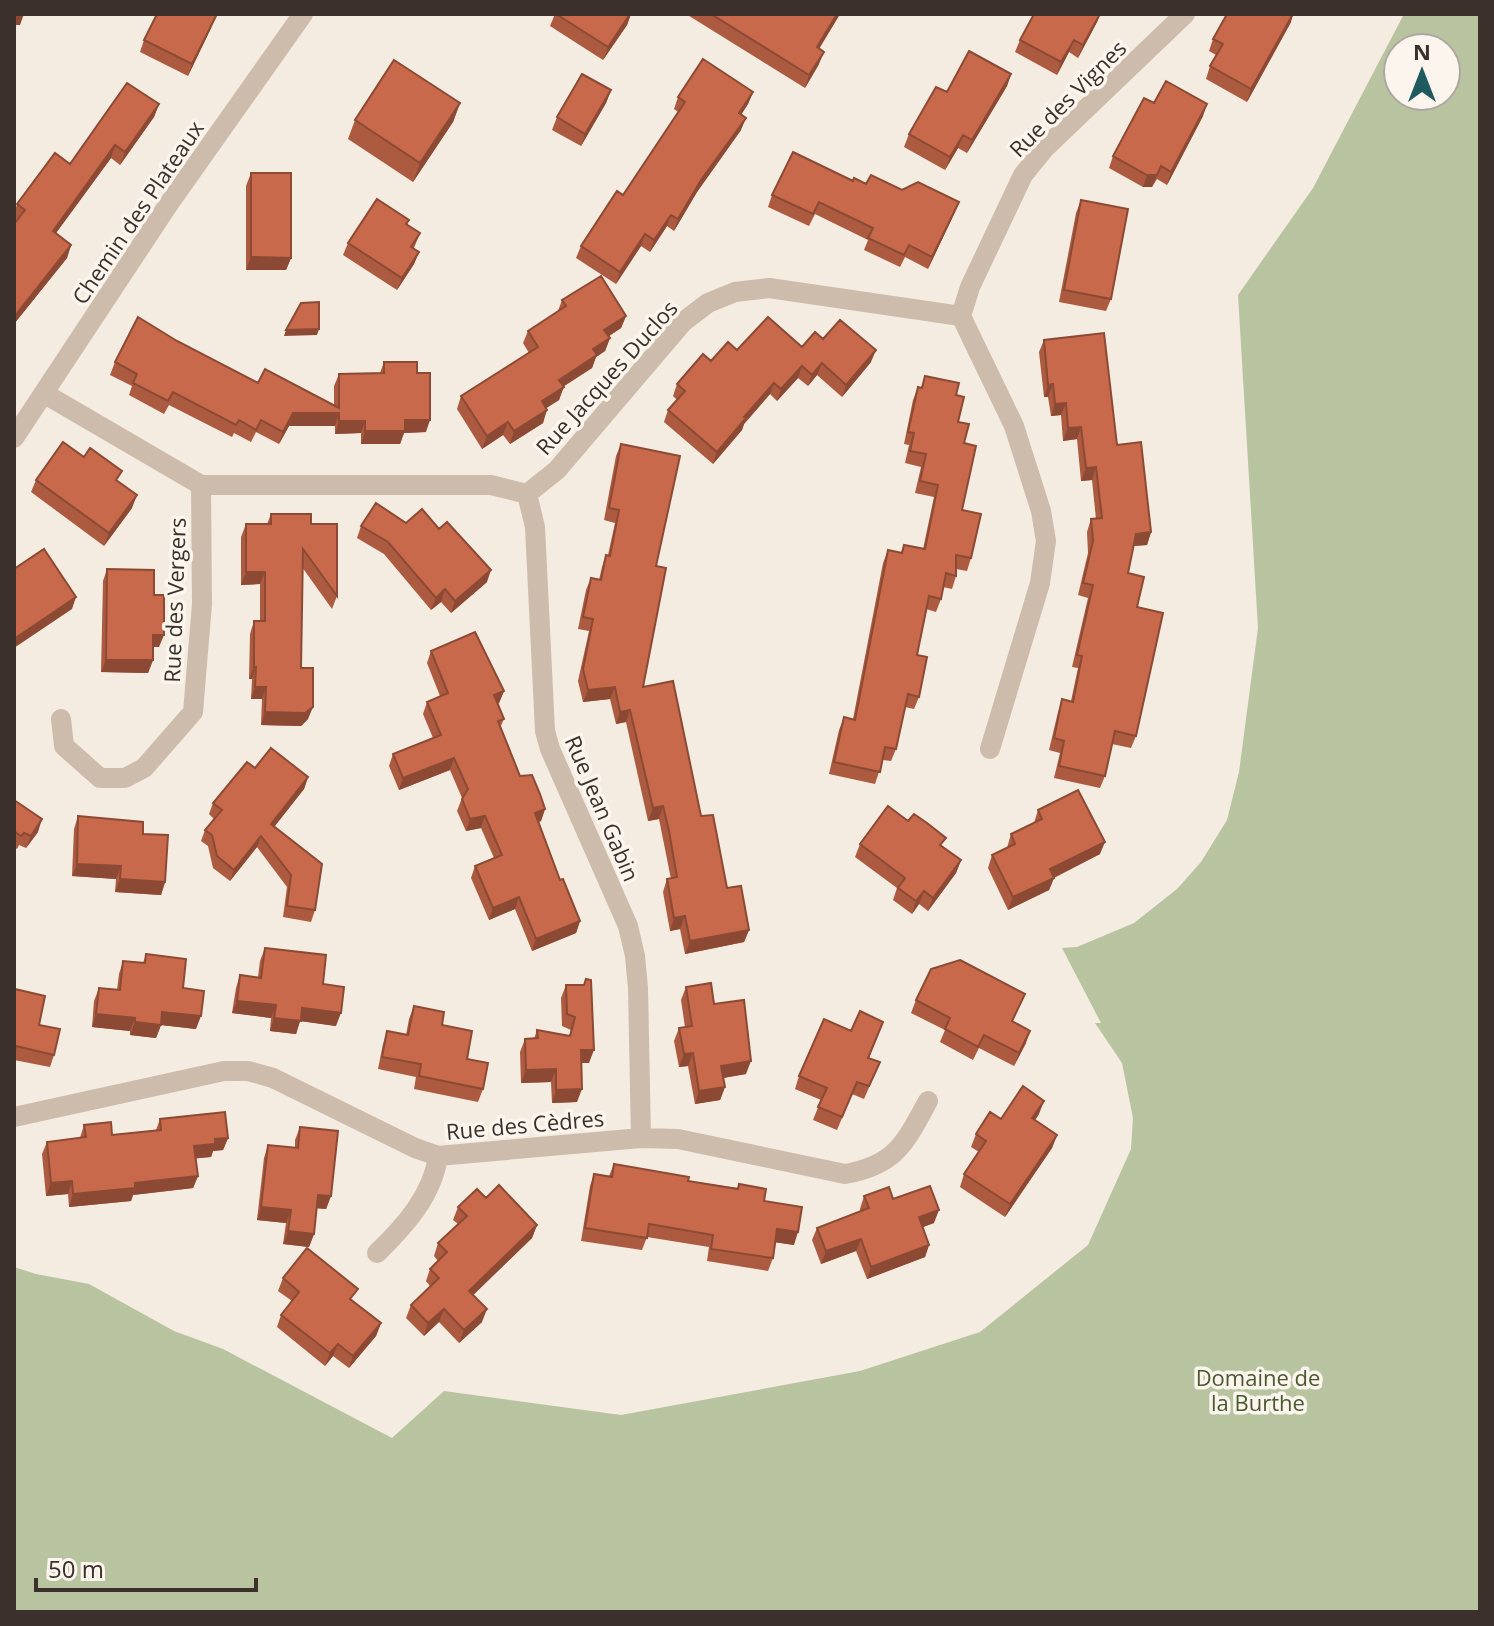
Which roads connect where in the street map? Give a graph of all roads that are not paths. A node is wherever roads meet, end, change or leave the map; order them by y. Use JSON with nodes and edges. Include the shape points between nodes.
{"nodes":[{"id":1,"x":303,"y":14,"type":"edge"},
{"id":2,"x":1185,"y":14,"type":"edge"},
{"id":3,"x":961,"y":316,"type":"junction"},
{"id":4,"x":45,"y":394,"type":"junction"},
{"id":5,"x":14,"y":438,"type":"edge"},
{"id":6,"x":201,"y":485,"type":"junction"},
{"id":7,"x":527,"y":494,"type":"junction"},
{"id":8,"x":61,"y":719,"type":"dead end"},
{"id":9,"x":990,"y":749,"type":"dead end"},
{"id":10,"x":928,"y":1101,"type":"dead end"},
{"id":11,"x":14,"y":1117,"type":"edge"},
{"id":12,"x":641,"y":1138,"type":"junction"},
{"id":13,"x":438,"y":1156,"type":"junction"},
{"id":14,"x":377,"y":1253,"type":"dead end"}],
"edges":[{"from":1,"to":4,"type":"street","name":"Chemin des Plateaux","via":[[168,205]]},
{"from":2,"to":3,"type":"street","name":"Rue des Vignes","via":[[1023,175]]},
{"from":3,"to":7,"type":"street","name":"Rue Jacques Duclos","via":[[769,288],[735,292],[708,303],[683,322],[557,470]]},
{"from":3,"to":9,"type":"street","via":[[1014,426],[1046,541],[1040,583]]},
{"from":4,"to":5,"type":"street","name":"Chemin des Plateaux"},
{"from":4,"to":6,"type":"street"},
{"from":6,"to":7,"type":"street","via":[[491,485]]},
{"from":6,"to":8,"type":"street","name":"Rue des Vergers","via":[[202,604],[193,712],[144,768],[125,778],[100,778],[64,746]]},
{"from":7,"to":12,"type":"street","name":"Rue Jean Gabin","via":[[535,527],[545,731],[628,926],[635,956]]},
{"from":10,"to":12,"type":"street","name":"Rue des Cèdres","via":[[909,1137],[887,1161],[845,1174],[678,1139]]},
{"from":11,"to":13,"type":"street","name":"Rue des Cèdres","via":[[224,1071],[248,1071]]},
{"from":12,"to":13,"type":"street","name":"Rue des Cèdres"},
{"from":13,"to":14,"type":"street","via":[[436,1172],[408,1224]]}]}
